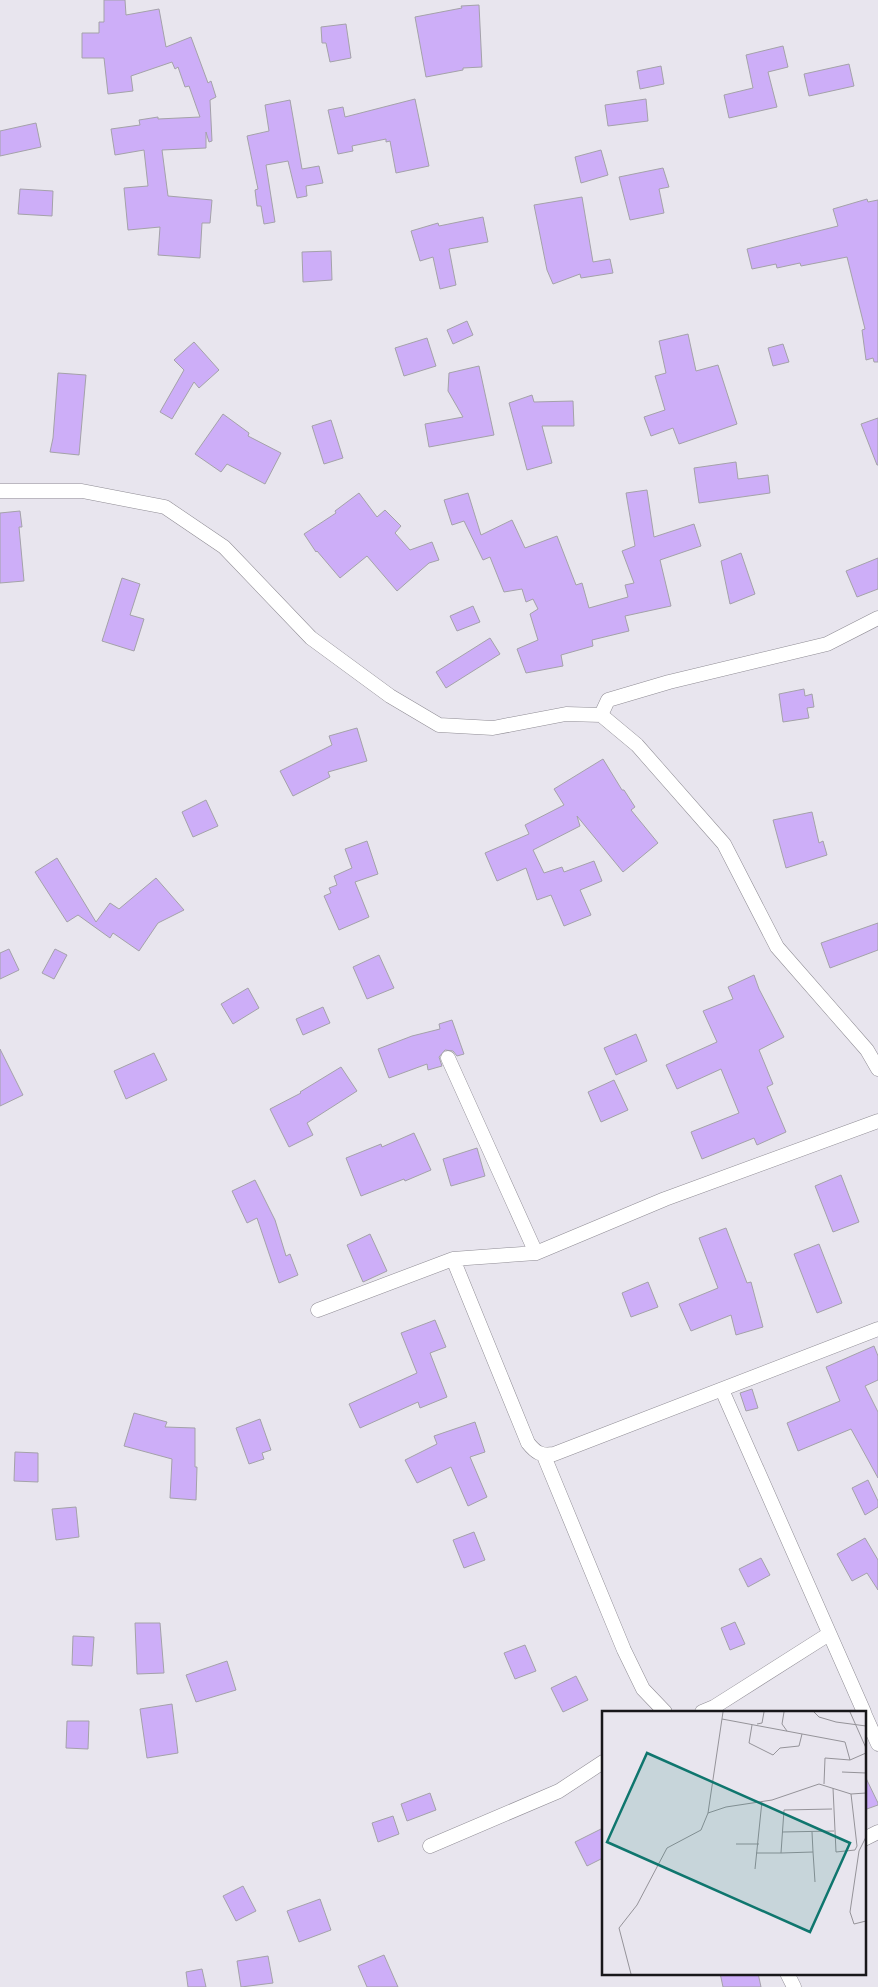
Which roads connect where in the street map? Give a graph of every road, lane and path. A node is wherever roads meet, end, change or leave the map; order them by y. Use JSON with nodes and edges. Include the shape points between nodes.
{"nodes":[{"id":1,"x":0,"y":491,"type":"edge"},
{"id":2,"x":878,"y":618,"type":"edge"},
{"id":3,"x":601,"y":715,"type":"junction"},
{"id":4,"x":448,"y":1058,"type":"dead end"},
{"id":5,"x":878,"y":1069,"type":"edge"},
{"id":6,"x":878,"y":1121,"type":"edge"},
{"id":7,"x":536,"y":1253,"type":"junction"},
{"id":8,"x":453,"y":1259,"type":"junction"},
{"id":9,"x":318,"y":1310,"type":"dead end"},
{"id":10,"x":878,"y":1329,"type":"edge"},
{"id":11,"x":722,"y":1390,"type":"junction"},
{"id":12,"x":544,"y":1456,"type":"junction"},
{"id":13,"x":830,"y":1634,"type":"junction"},
{"id":14,"x":664,"y":1711,"type":"edge"},
{"id":15,"x":704,"y":1711,"type":"edge"},
{"id":16,"x":864,"y":1711,"type":"edge"},
{"id":17,"x":866,"y":1717,"type":"edge"},
{"id":18,"x":878,"y":1744,"type":"edge"},
{"id":19,"x":602,"y":1763,"type":"edge"},
{"id":20,"x":878,"y":1832,"type":"edge"},
{"id":21,"x":866,"y":1838,"type":"edge"},
{"id":22,"x":430,"y":1846,"type":"dead end"},
{"id":23,"x":788,"y":1974,"type":"edge"},
{"id":24,"x":794,"y":1987,"type":"edge"}],
"edges":[{"from":1,"to":3,"type":"street","via":[[82,491],[164,507],[224,548],[312,638],[390,696],[439,725],[493,728],[566,714]]},
{"from":2,"to":3,"type":"street","via":[[827,644],[608,700]]},
{"from":3,"to":5,"type":"street","via":[[637,745],[724,844],[777,947],[867,1050]]},
{"from":4,"to":7,"type":"street"},
{"from":6,"to":7,"type":"street","via":[[665,1199]]},
{"from":7,"to":8,"type":"street"},
{"from":8,"to":9,"type":"street"},
{"from":8,"to":12,"type":"street","via":[[528,1443],[536,1453]]},
{"from":10,"to":11,"type":"street"},
{"from":11,"to":12,"type":"street"},
{"from":11,"to":13,"type":"street"},
{"from":12,"to":14,"type":"street","via":[[624,1650],[643,1690]]},
{"from":13,"to":15,"type":"street"},
{"from":13,"to":16,"type":"street"},
{"from":17,"to":18,"type":"street"},
{"from":19,"to":22,"type":"street","via":[[558,1791]]},
{"from":20,"to":21,"type":"street"},
{"from":23,"to":24,"type":"street"}]}
